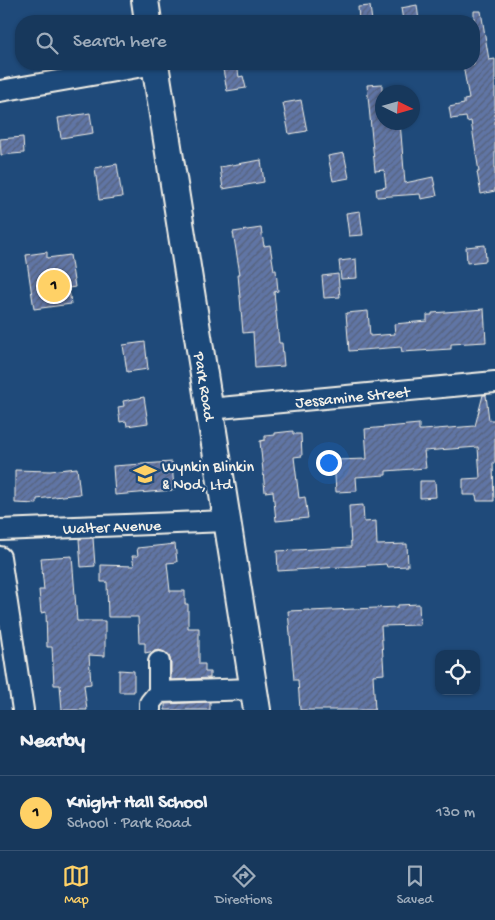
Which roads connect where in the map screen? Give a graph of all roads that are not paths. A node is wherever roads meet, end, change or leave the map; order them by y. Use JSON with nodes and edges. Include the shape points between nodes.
{"nodes":[{"id":1,"x":145,"y":0,"type":"edge"},
{"id":2,"x":147,"y":15,"type":"edge"},
{"id":3,"x":121,"y":70,"type":"edge"},
{"id":4,"x":156,"y":70,"type":"edge"},
{"id":5,"x":0,"y":91,"type":"edge"},
{"id":6,"x":495,"y":382,"type":"edge"},
{"id":7,"x":210,"y":409,"type":"junction"},
{"id":8,"x":226,"y":521,"type":"junction"},
{"id":9,"x":0,"y":530,"type":"edge"},
{"id":10,"x":0,"y":557,"type":"edge"},
{"id":11,"x":159,"y":662,"type":"dead end"},
{"id":12,"x":159,"y":692,"type":"junction"},
{"id":13,"x":255,"y":700,"type":"edge"},
{"id":14,"x":23,"y":710,"type":"edge"},
{"id":15,"x":150,"y":710,"type":"edge"}],
"edges":[{"from":1,"to":2,"type":"main road"},
{"from":3,"to":5,"type":"street"},
{"from":4,"to":7,"type":"main road","name":"Park Road"},
{"from":6,"to":7,"type":"street","name":"Jessamine Street"},
{"from":7,"to":8,"type":"main road","name":"Park Road"},
{"from":8,"to":9,"type":"street","name":"Walter Avenue"},
{"from":8,"to":13,"type":"main road","name":"Park Road"},
{"from":10,"to":14,"type":"street"},
{"from":11,"to":12,"type":"street"},
{"from":12,"to":13,"type":"street"},
{"from":12,"to":15,"type":"street","via":[[150,703]]}]}
